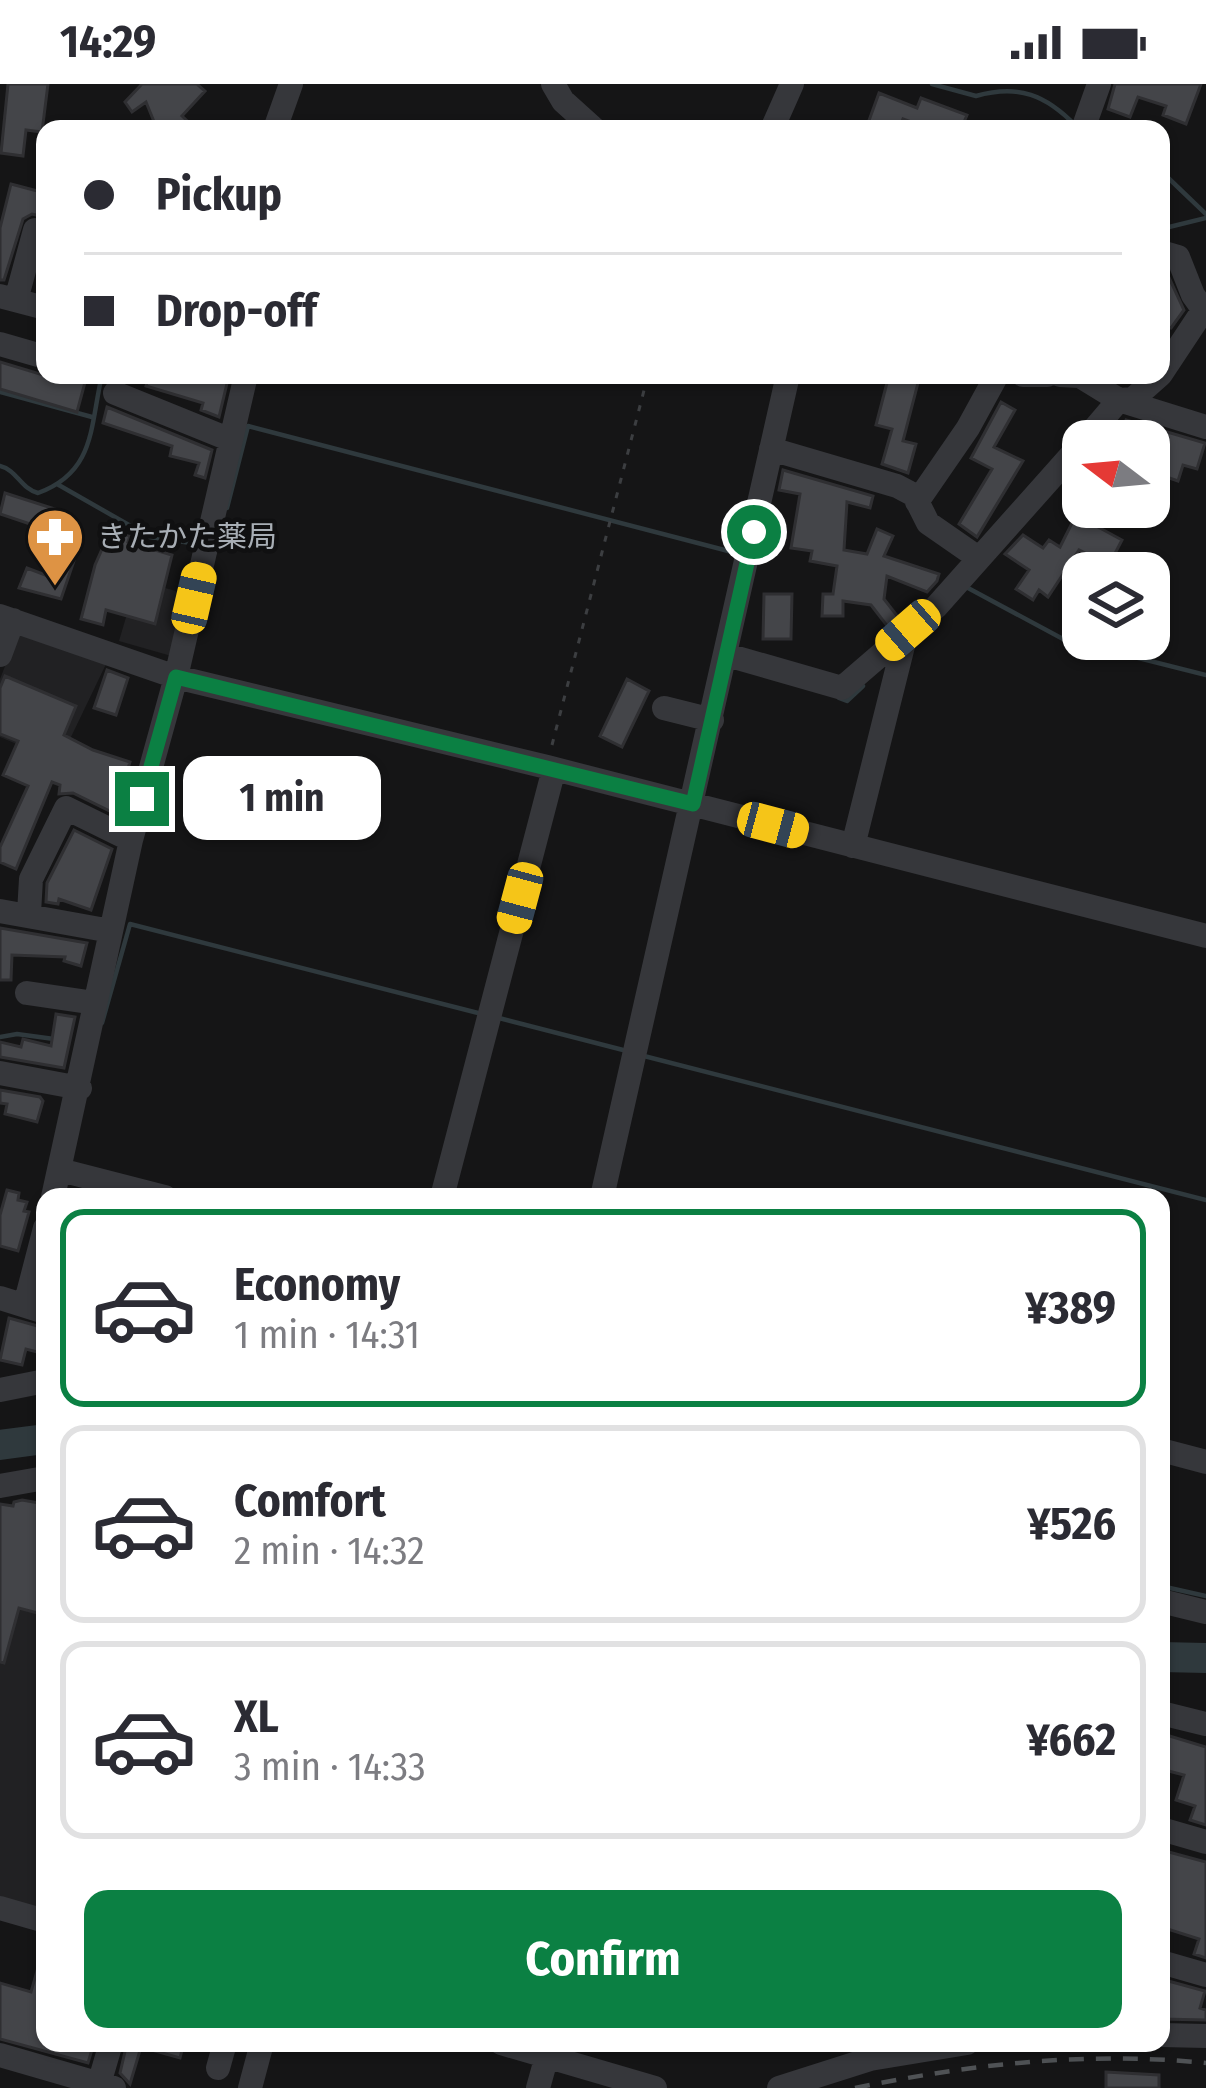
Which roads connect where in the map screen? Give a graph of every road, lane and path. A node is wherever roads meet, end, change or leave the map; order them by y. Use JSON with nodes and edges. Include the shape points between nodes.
{"nodes":[{"id":1,"x":291,"y":84,"type":"edge"},
{"id":2,"x":553,"y":84,"type":"edge"},
{"id":3,"x":792,"y":84,"type":"edge"},
{"id":4,"x":1099,"y":84,"type":"edge"},
{"id":5,"x":278,"y":120,"type":"edge"},
{"id":6,"x":584,"y":120,"type":"edge"},
{"id":7,"x":780,"y":120,"type":"edge"},
{"id":8,"x":1086,"y":120,"type":"edge"},
{"id":9,"x":35,"y":230,"type":"dead end"},
{"id":10,"x":1170,"y":255,"type":"edge"},
{"id":11,"x":8,"y":298,"type":"edge"},
{"id":12,"x":1205,"y":308,"type":"edge"},
{"id":13,"x":0,"y":344,"type":"edge"},
{"id":14,"x":36,"y":354,"type":"edge"},
{"id":15,"x":1170,"y":360,"type":"edge"},
{"id":16,"x":244,"y":384,"type":"edge"},
{"id":17,"x":646,"y":384,"type":"edge"},
{"id":18,"x":786,"y":384,"type":"edge"},
{"id":19,"x":992,"y":384,"type":"edge"},
{"id":20,"x":1093,"y":384,"type":"edge"},
{"id":21,"x":1150,"y":384,"type":"edge"},
{"id":22,"x":115,"y":392,"type":"dead end"},
{"id":23,"x":1119,"y":400,"type":"junction"},
{"id":24,"x":1102,"y":420,"type":"edge"},
{"id":25,"x":1206,"y":427,"type":"edge"},
{"id":26,"x":231,"y":440,"type":"junction"},
{"id":27,"x":771,"y":449,"type":"junction"},
{"id":28,"x":1062,"y":465,"type":"edge"},
{"id":29,"x":917,"y":502,"type":"junction"},
{"id":30,"x":976,"y":557,"type":"junction"},
{"id":31,"x":7,"y":618,"type":"edge"},
{"id":32,"x":908,"y":630,"type":"junction"},
{"id":33,"x":0,"y":655,"type":"edge"},
{"id":34,"x":728,"y":655,"type":"junction"},
{"id":35,"x":176,"y":677,"type":"junction"},
{"id":36,"x":664,"y":708,"type":"dead end"},
{"id":37,"x":712,"y":720,"type":"junction"},
{"id":38,"x":550,"y":768,"type":"junction"},
{"id":39,"x":693,"y":804,"type":"junction"},
{"id":40,"x":131,"y":840,"type":"junction"},
{"id":41,"x":853,"y":846,"type":"junction"},
{"id":42,"x":0,"y":910,"type":"edge"},
{"id":43,"x":29,"y":913,"type":"junction"},
{"id":44,"x":111,"y":931,"type":"junction"},
{"id":45,"x":1206,"y":936,"type":"edge"},
{"id":46,"x":27,"y":993,"type":"dead end"},
{"id":47,"x":95,"y":1003,"type":"junction"},
{"id":48,"x":0,"y":1072,"type":"edge"},
{"id":49,"x":80,"y":1088,"type":"junction"},
{"id":50,"x":60,"y":1170,"type":"junction"},
{"id":51,"x":55,"y":1188,"type":"edge"},
{"id":52,"x":130,"y":1188,"type":"edge"},
{"id":53,"x":444,"y":1188,"type":"edge"},
{"id":54,"x":604,"y":1188,"type":"edge"},
{"id":55,"x":36,"y":1260,"type":"edge"},
{"id":56,"x":23,"y":1305,"type":"edge"},
{"id":57,"x":36,"y":1383,"type":"edge"},
{"id":58,"x":0,"y":1390,"type":"edge"},
{"id":59,"x":1170,"y":1452,"type":"edge"},
{"id":60,"x":1206,"y":1462,"type":"edge"},
{"id":61,"x":36,"y":1480,"type":"edge"},
{"id":62,"x":0,"y":1486,"type":"edge"},
{"id":63,"x":1170,"y":1601,"type":"edge"},
{"id":64,"x":1204,"y":1606,"type":"edge"},
{"id":65,"x":1170,"y":1715,"type":"edge"},
{"id":66,"x":1206,"y":1724,"type":"edge"},
{"id":67,"x":1170,"y":1832,"type":"edge"},
{"id":68,"x":1206,"y":1842,"type":"edge"},
{"id":69,"x":0,"y":1908,"type":"edge"},
{"id":70,"x":36,"y":1918,"type":"edge"},
{"id":71,"x":1170,"y":1965,"type":"edge"},
{"id":72,"x":1206,"y":1975,"type":"edge"},
{"id":73,"x":1170,"y":2035,"type":"edge"},
{"id":74,"x":1206,"y":2036,"type":"edge"},
{"id":75,"x":109,"y":2052,"type":"edge"},
{"id":76,"x":260,"y":2052,"type":"edge"},
{"id":77,"x":547,"y":2052,"type":"edge"},
{"id":78,"x":556,"y":2052,"type":"edge"},
{"id":79,"x":869,"y":2052,"type":"edge"},
{"id":80,"x":0,"y":2055,"type":"edge"},
{"id":81,"x":106,"y":2086,"type":"edge"},
{"id":82,"x":250,"y":2088,"type":"edge"},
{"id":83,"x":538,"y":2088,"type":"edge"},
{"id":84,"x":655,"y":2088,"type":"edge"},
{"id":85,"x":779,"y":2088,"type":"edge"}],
"edges":[{"from":1,"to":5,"type":"street"},
{"from":2,"to":6,"type":"street"},
{"from":3,"to":7,"type":"street"},
{"from":4,"to":8,"type":"street"},
{"from":9,"to":11,"type":"street"},
{"from":10,"to":12,"type":"street"},
{"from":12,"to":15,"type":"street"},
{"from":13,"to":14,"type":"street"},
{"from":16,"to":26,"type":"street"},
{"from":17,"to":38,"type":"path"},
{"from":18,"to":27,"type":"street"},
{"from":19,"to":29,"type":"street"},
{"from":20,"to":23,"type":"street"},
{"from":21,"to":23,"type":"street"},
{"from":22,"to":26,"type":"street"},
{"from":23,"to":24,"type":"street"},
{"from":23,"to":25,"type":"street"},
{"from":26,"to":35,"type":"street"},
{"from":27,"to":29,"type":"street","via":[[868,475]]},
{"from":27,"to":34,"type":"street"},
{"from":28,"to":30,"type":"street"},
{"from":29,"to":30,"type":"street","via":[[928,523]]},
{"from":30,"to":32,"type":"street"},
{"from":31,"to":33,"type":"street"},
{"from":31,"to":35,"type":"street"},
{"from":32,"to":34,"type":"street","via":[[842,688]]},
{"from":32,"to":41,"type":"street"},
{"from":34,"to":37,"type":"street"},
{"from":35,"to":38,"type":"street"},
{"from":35,"to":40,"type":"street"},
{"from":36,"to":37,"type":"street"},
{"from":37,"to":39,"type":"street"},
{"from":38,"to":39,"type":"street"},
{"from":38,"to":53,"type":"street"},
{"from":39,"to":41,"type":"street"},
{"from":39,"to":54,"type":"street"},
{"from":40,"to":43,"type":"street","via":[[66,808],[31,879]]},
{"from":40,"to":44,"type":"street"},
{"from":41,"to":45,"type":"street"},
{"from":42,"to":43,"type":"street"},
{"from":43,"to":44,"type":"street"},
{"from":44,"to":47,"type":"street"},
{"from":46,"to":47,"type":"street"},
{"from":47,"to":49,"type":"street"},
{"from":48,"to":49,"type":"street"},
{"from":49,"to":50,"type":"street"},
{"from":50,"to":51,"type":"street"},
{"from":50,"to":52,"type":"street"},
{"from":55,"to":56,"type":"street"},
{"from":57,"to":58,"type":"street"},
{"from":59,"to":60,"type":"street"},
{"from":61,"to":62,"type":"street"},
{"from":63,"to":64,"type":"street"},
{"from":65,"to":66,"type":"street"},
{"from":67,"to":68,"type":"street"},
{"from":69,"to":70,"type":"street"},
{"from":71,"to":72,"type":"street"},
{"from":73,"to":74,"type":"street"},
{"from":75,"to":81,"type":"street"},
{"from":76,"to":82,"type":"street"},
{"from":77,"to":83,"type":"street"},
{"from":78,"to":84,"type":"street"},
{"from":79,"to":85,"type":"street"},
{"from":80,"to":81,"type":"street"}]}
